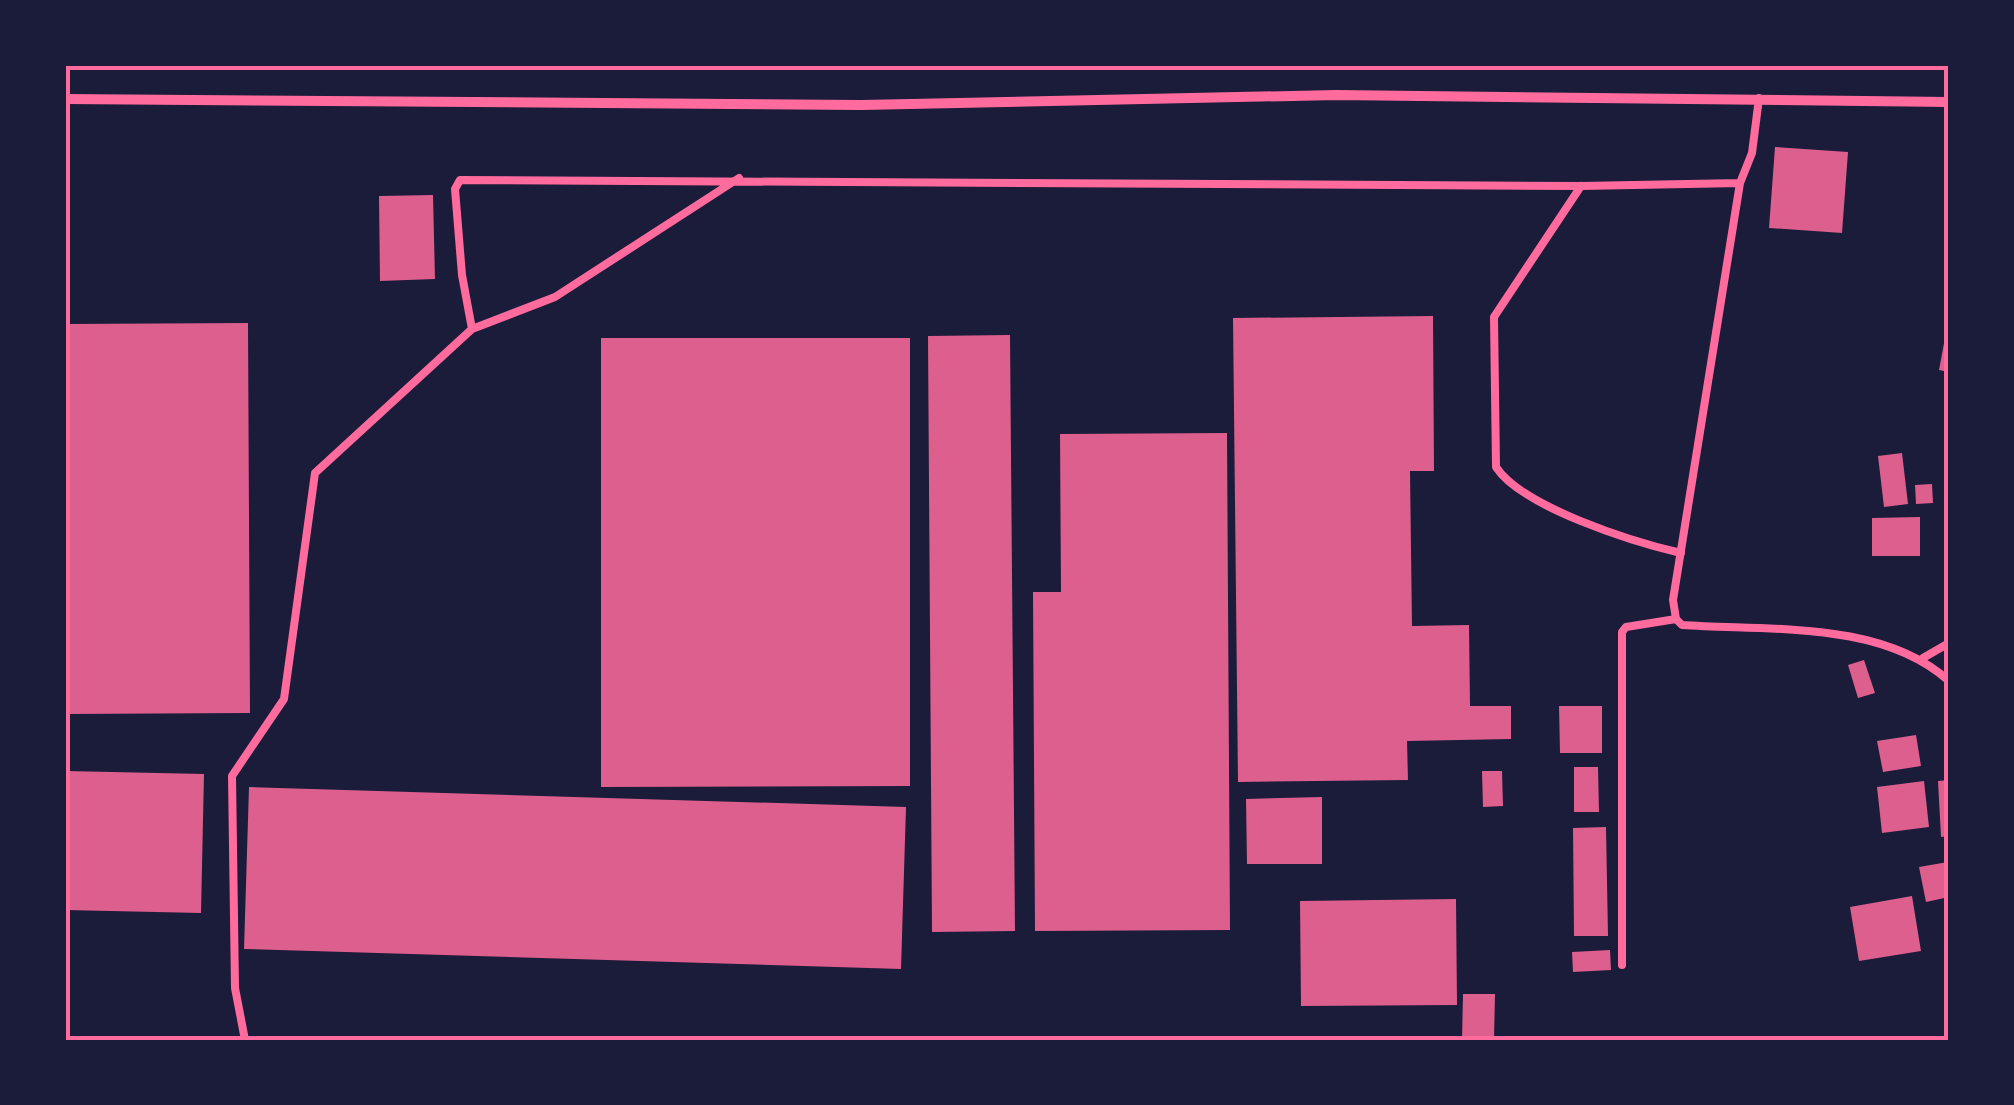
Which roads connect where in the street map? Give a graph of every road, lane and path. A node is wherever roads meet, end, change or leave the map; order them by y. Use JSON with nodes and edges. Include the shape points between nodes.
{"nodes":[{"id":1,"x":1759,"y":98,"type":"junction"},
{"id":2,"x":65,"y":99,"type":"edge"},
{"id":3,"x":1949,"y":102,"type":"edge"},
{"id":4,"x":739,"y":178,"type":"junction"},
{"id":5,"x":1740,"y":182,"type":"junction"},
{"id":6,"x":1581,"y":186,"type":"junction"},
{"id":7,"x":472,"y":329,"type":"junction"},
{"id":8,"x":1680,"y":553,"type":"junction"},
{"id":9,"x":1676,"y":619,"type":"junction"},
{"id":10,"x":1949,"y":642,"type":"edge"},
{"id":11,"x":1923,"y":658,"type":"junction"},
{"id":12,"x":1949,"y":681,"type":"edge"},
{"id":13,"x":1622,"y":966,"type":"dead end"},
{"id":14,"x":245,"y":1040,"type":"edge"}],
"edges":[{"from":1,"to":2,"type":"street","via":[[1336,95],[862,104]]},
{"from":1,"to":3,"type":"street"},
{"from":1,"to":5,"type":"lane","via":[[1752,152]]},
{"from":4,"to":6,"type":"lane"},
{"from":4,"to":7,"type":"lane","via":[[555,297]]},
{"from":4,"to":7,"type":"lane","via":[[460,180],[455,189]]},
{"from":5,"to":6,"type":"lane"},
{"from":5,"to":8,"type":"lane"},
{"from":6,"to":8,"type":"lane","via":[[1494,317],[1496,467],[1517,490],[1630,542]]},
{"from":7,"to":14,"type":"lane","via":[[315,472],[284,699],[232,776],[234,988]]},
{"from":8,"to":9,"type":"lane"},
{"from":9,"to":11,"type":"lane","via":[[1682,625],[1859,638]]},
{"from":9,"to":13,"type":"lane","via":[[1622,632]]},
{"from":10,"to":11,"type":"lane"},
{"from":11,"to":12,"type":"lane"}]}
